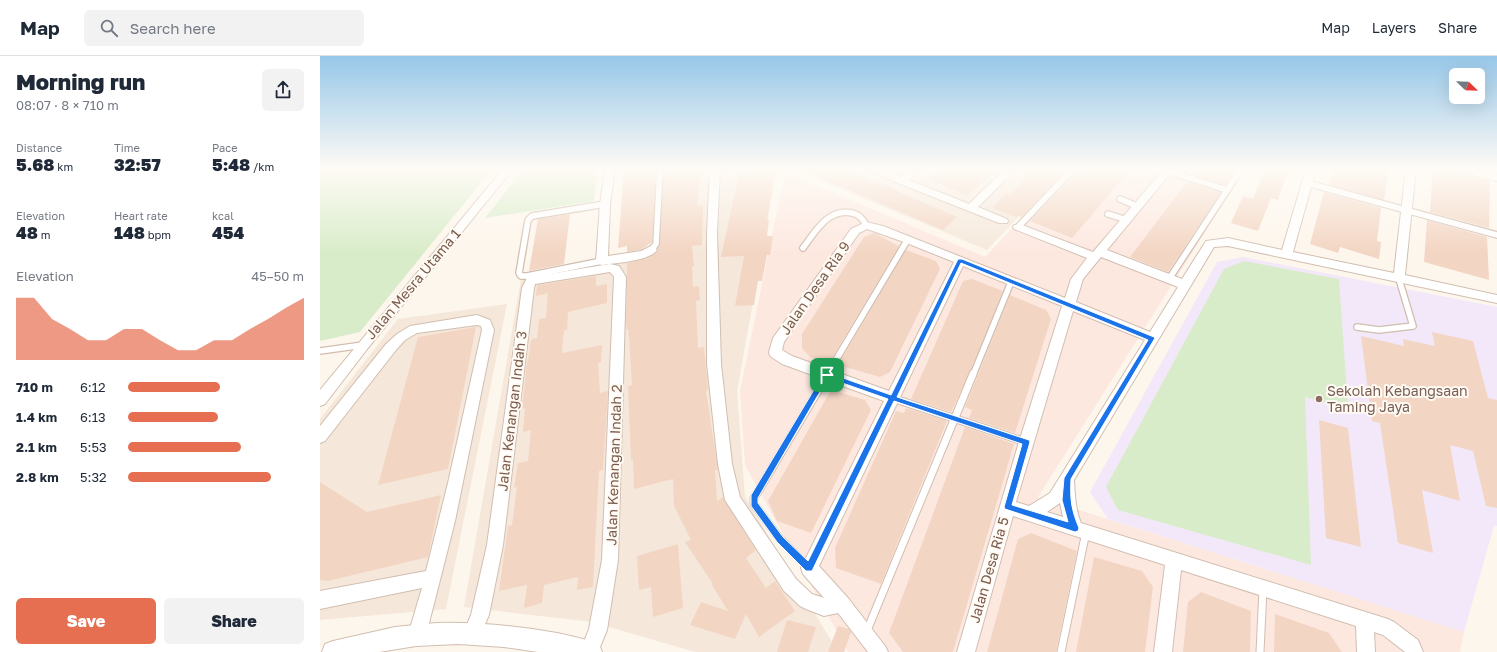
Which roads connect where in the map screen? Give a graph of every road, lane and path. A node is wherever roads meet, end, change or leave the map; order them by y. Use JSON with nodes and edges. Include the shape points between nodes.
{"nodes":[{"id":1,"x":485,"y":197,"type":"edge"},
{"id":2,"x":606,"y":197,"type":"edge"},
{"id":3,"x":659,"y":197,"type":"edge"},
{"id":4,"x":714,"y":197,"type":"edge"},
{"id":5,"x":942,"y":197,"type":"edge"},
{"id":6,"x":982,"y":197,"type":"edge"},
{"id":7,"x":1047,"y":197,"type":"edge"},
{"id":8,"x":1147,"y":197,"type":"edge"},
{"id":9,"x":1223,"y":197,"type":"edge"},
{"id":10,"x":1303,"y":197,"type":"edge"},
{"id":11,"x":1358,"y":197,"type":"edge"},
{"id":12,"x":1408,"y":197,"type":"edge"},
{"id":13,"x":1120,"y":199,"type":"dead end"},
{"id":14,"x":605,"y":204,"type":"junction"},
{"id":15,"x":1139,"y":207,"type":"junction"},
{"id":16,"x":971,"y":208,"type":"junction"},
{"id":17,"x":1406,"y":210,"type":"junction"},
{"id":18,"x":1108,"y":214,"type":"dead end"},
{"id":19,"x":1127,"y":220,"type":"junction"},
{"id":20,"x":1003,"y":221,"type":"dead end"},
{"id":21,"x":866,"y":225,"type":"junction"},
{"id":22,"x":1018,"y":227,"type":"joint"},
{"id":23,"x":1497,"y":235,"type":"edge"},
{"id":24,"x":908,"y":239,"type":"junction"},
{"id":25,"x":803,"y":248,"type":"dead end"},
{"id":26,"x":651,"y":250,"type":"joint"},
{"id":27,"x":1097,"y":254,"type":"junction"},
{"id":28,"x":1286,"y":254,"type":"junction"},
{"id":29,"x":960,"y":260,"type":"junction"},
{"id":30,"x":602,"y":261,"type":"junction"},
{"id":31,"x":620,"y":277,"type":"joint"},
{"id":32,"x":1169,"y":279,"type":"junction"},
{"id":33,"x":1399,"y":279,"type":"junction"},
{"id":34,"x":1011,"y":282,"type":"junction"},
{"id":35,"x":1185,"y":285,"type":"junction"},
{"id":36,"x":1497,"y":299,"type":"edge"},
{"id":37,"x":1069,"y":305,"type":"junction"},
{"id":38,"x":1357,"y":327,"type":"dead end"},
{"id":39,"x":1152,"y":338,"type":"junction"},
{"id":40,"x":363,"y":345,"type":"junction"},
{"id":41,"x":320,"y":351,"type":"edge"},
{"id":42,"x":827,"y":375,"type":"junction"},
{"id":43,"x":892,"y":398,"type":"junction"},
{"id":44,"x":320,"y":400,"type":"edge"},
{"id":45,"x":956,"y":418,"type":"junction"},
{"id":46,"x":320,"y":437,"type":"edge"},
{"id":47,"x":1026,"y":442,"type":"junction"},
{"id":48,"x":1067,"y":478,"type":"junction"},
{"id":49,"x":1008,"y":507,"type":"junction"},
{"id":50,"x":1030,"y":514,"type":"junction"},
{"id":51,"x":1081,"y":530,"type":"junction"},
{"id":52,"x":1174,"y":560,"type":"junction"},
{"id":53,"x":809,"y":568,"type":"junction"},
{"id":54,"x":432,"y":578,"type":"junction"},
{"id":55,"x":1263,"y":588,"type":"junction"},
{"id":56,"x":320,"y":600,"type":"edge"},
{"id":57,"x":842,"y":604,"type":"junction"},
{"id":58,"x":1364,"y":620,"type":"junction"},
{"id":59,"x":472,"y":634,"type":"junction"},
{"id":60,"x":866,"y":634,"type":"junction"},
{"id":61,"x":417,"y":635,"type":"junction"},
{"id":62,"x":333,"y":652,"type":"edge"},
{"id":63,"x":590,"y":652,"type":"edge"},
{"id":64,"x":879,"y":652,"type":"edge"},
{"id":65,"x":966,"y":652,"type":"edge"},
{"id":66,"x":1061,"y":652,"type":"edge"},
{"id":67,"x":1163,"y":652,"type":"edge"},
{"id":68,"x":1260,"y":652,"type":"edge"},
{"id":69,"x":1366,"y":652,"type":"edge"},
{"id":70,"x":1414,"y":652,"type":"edge"}],
"edges":[{"from":1,"to":40,"type":"street","name":"Jalan Mesra Utama 1"},
{"from":2,"to":14,"type":"street"},
{"from":3,"to":26,"type":"lane","via":[[656,244]]},
{"from":4,"to":57,"type":"street","via":[[714,364],[725,464],[733,500],[790,585],[806,600],[824,607]]},
{"from":5,"to":16,"type":"street"},
{"from":6,"to":16,"type":"street"},
{"from":7,"to":22,"type":"lane"},
{"from":8,"to":15,"type":"street","name":"Jalan Desa Ria 5"},
{"from":9,"to":32,"type":"lane"},
{"from":10,"to":28,"type":"street"},
{"from":11,"to":17,"type":"lane"},
{"from":12,"to":17,"type":"street"},
{"from":13,"to":15,"type":"lane"},
{"from":14,"to":30,"type":"street"},
{"from":14,"to":30,"type":"lane","via":[[532,216],[528,220],[519,273],[521,276],[527,276]]},
{"from":15,"to":19,"type":"street","name":"Jalan Desa Ria 5"},
{"from":16,"to":20,"type":"street"},
{"from":17,"to":23,"type":"lane"},
{"from":17,"to":33,"type":"street"},
{"from":18,"to":19,"type":"lane"},
{"from":19,"to":27,"type":"street","name":"Jalan Desa Ria 5"},
{"from":21,"to":24,"type":"street"},
{"from":21,"to":25,"type":"lane","via":[[861,217],[854,214],[835,213],[826,219]]},
{"from":21,"to":42,"type":"street","name":"Jalan Desa Ria 9","via":[[855,231],[778,340],[775,352],[787,360]]},
{"from":22,"to":27,"type":"street"},
{"from":24,"to":29,"type":"street"},
{"from":24,"to":42,"type":"lane"},
{"from":26,"to":30,"type":"street","via":[[644,254]]},
{"from":27,"to":32,"type":"street"},
{"from":27,"to":37,"type":"street","name":"Jalan Desa Ria 5","via":[[1077,279]]},
{"from":28,"to":33,"type":"street"},
{"from":28,"to":35,"type":"street","via":[[1228,242],[1210,244]]},
{"from":29,"to":34,"type":"street"},
{"from":29,"to":43,"type":"street"},
{"from":31,"to":59,"type":"street","name":"Jalan Kenangan Indah 3","via":[[615,269],[610,268],[531,281],[528,288],[495,545],[480,615]]},
{"from":31,"to":63,"type":"street","name":"Jalan Kenangan Indah 2","via":[[610,560],[598,630]]},
{"from":32,"to":35,"type":"street"},
{"from":33,"to":36,"type":"street"},
{"from":33,"to":38,"type":"lane","via":[[1413,326],[1371,331]]},
{"from":34,"to":37,"type":"street"},
{"from":34,"to":45,"type":"lane"},
{"from":35,"to":39,"type":"street"},
{"from":37,"to":39,"type":"street"},
{"from":37,"to":47,"type":"street","name":"Jalan Desa Ria 5"},
{"from":39,"to":48,"type":"street"},
{"from":40,"to":41,"type":"lane"},
{"from":40,"to":44,"type":"street","name":"Jalan Mesra Utama 1"},
{"from":42,"to":43,"type":"street","name":"Jalan Desa Ria 9"},
{"from":42,"to":53,"type":"lane","via":[[754,498],[754,504],[780,539]]},
{"from":43,"to":45,"type":"lane"},
{"from":43,"to":53,"type":"street"},
{"from":45,"to":47,"type":"lane"},
{"from":45,"to":60,"type":"lane"},
{"from":46,"to":54,"type":"street","via":[[401,337],[414,329],[477,320],[486,323],[488,330]]},
{"from":47,"to":49,"type":"street","name":"Jalan Desa Ria 5"},
{"from":48,"to":50,"type":"street","via":[[1054,498]]},
{"from":48,"to":51,"type":"street","via":[[1066,500],[1069,515]]},
{"from":49,"to":50,"type":"street"},
{"from":49,"to":65,"type":"street","name":"Jalan Desa Ria 5"},
{"from":50,"to":51,"type":"street"},
{"from":51,"to":52,"type":"street"},
{"from":51,"to":66,"type":"lane"},
{"from":52,"to":55,"type":"street"},
{"from":52,"to":67,"type":"street"},
{"from":53,"to":57,"type":"street"},
{"from":54,"to":56,"type":"street"},
{"from":54,"to":61,"type":"street"},
{"from":55,"to":58,"type":"street"},
{"from":55,"to":68,"type":"lane"},
{"from":57,"to":60,"type":"street"},
{"from":58,"to":69,"type":"street"},
{"from":58,"to":70,"type":"street","via":[[1388,628],[1412,646]]},
{"from":59,"to":61,"type":"street"},
{"from":59,"to":63,"type":"street","via":[[539,641]]},
{"from":60,"to":64,"type":"street"},
{"from":61,"to":62,"type":"street"}]}
